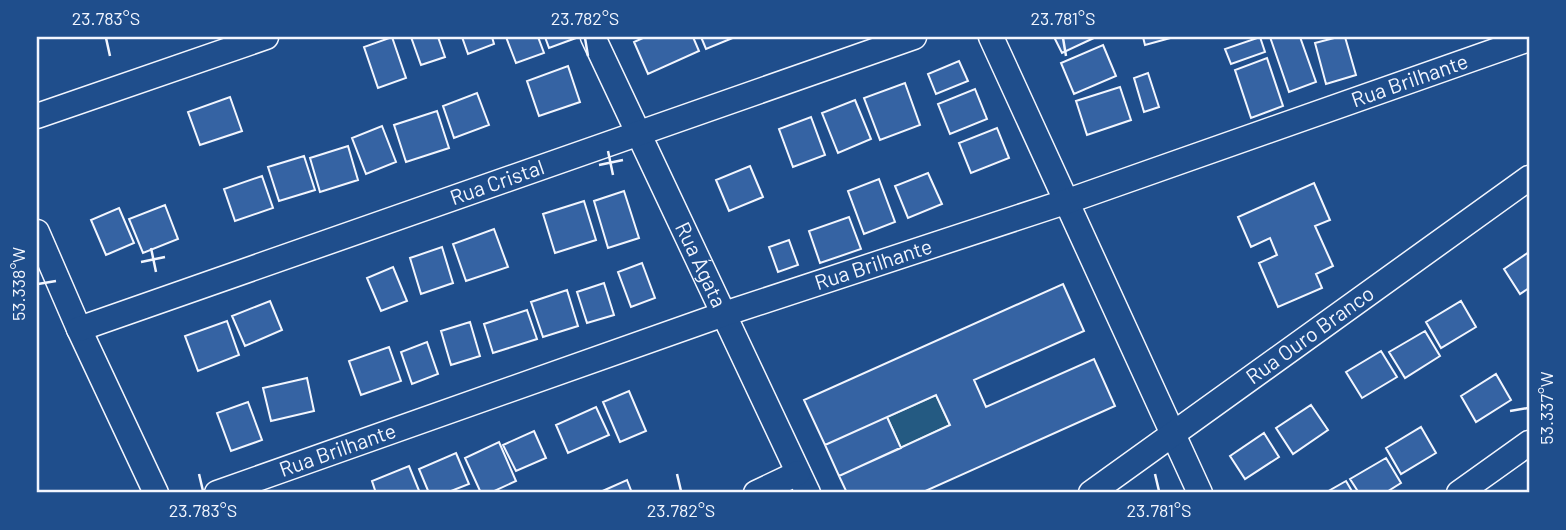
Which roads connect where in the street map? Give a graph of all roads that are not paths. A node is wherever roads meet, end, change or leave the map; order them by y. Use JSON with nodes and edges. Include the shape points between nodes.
{"nodes":[{"id":1,"x":266,"y":37,"type":"edge"},
{"id":2,"x":593,"y":37,"type":"edge"},
{"id":3,"x":914,"y":37,"type":"edge"},
{"id":4,"x":991,"y":37,"type":"edge"},
{"id":5,"x":1529,"y":39,"type":"edge"},
{"id":6,"x":37,"y":116,"type":"edge"},
{"id":7,"x":639,"y":133,"type":"junction"},
{"id":8,"x":1529,"y":178,"type":"edge"},
{"id":9,"x":1068,"y":201,"type":"junction"},
{"id":10,"x":39,"y":244,"type":"edge"},
{"id":11,"x":724,"y":314,"type":"junction"},
{"id":12,"x":79,"y":329,"type":"junction"},
{"id":13,"x":1174,"y":435,"type":"junction"},
{"id":14,"x":1529,"y":443,"type":"edge"},
{"id":15,"x":803,"y":483,"type":"edge"},
{"id":16,"x":156,"y":493,"type":"edge"},
{"id":17,"x":217,"y":493,"type":"edge"},
{"id":18,"x":756,"y":493,"type":"edge"},
{"id":19,"x":1091,"y":493,"type":"edge"},
{"id":20,"x":1200,"y":493,"type":"edge"},
{"id":21,"x":1459,"y":493,"type":"edge"}],
"edges":[{"from":1,"to":6,"type":"street"},
{"from":2,"to":7,"type":"street","name":"Rua Ágata"},
{"from":3,"to":7,"type":"street","name":"Rua Cristal"},
{"from":4,"to":9,"type":"street"},
{"from":5,"to":9,"type":"street","name":"Rua Brilhante"},
{"from":7,"to":11,"type":"street","name":"Rua Ágata"},
{"from":7,"to":12,"type":"street","name":"Rua Cristal"},
{"from":8,"to":13,"type":"street","name":"Rua Ouro Branco"},
{"from":9,"to":11,"type":"street","name":"Rua Brilhante"},
{"from":9,"to":13,"type":"street"},
{"from":10,"to":12,"type":"street"},
{"from":11,"to":15,"type":"street","name":"Rua Ágata"},
{"from":11,"to":17,"type":"street","name":"Rua Brilhante"},
{"from":12,"to":16,"type":"street"},
{"from":13,"to":19,"type":"street","name":"Rua Ouro Branco"},
{"from":13,"to":20,"type":"street"},
{"from":14,"to":21,"type":"street"},
{"from":15,"to":18,"type":"street"}]}
